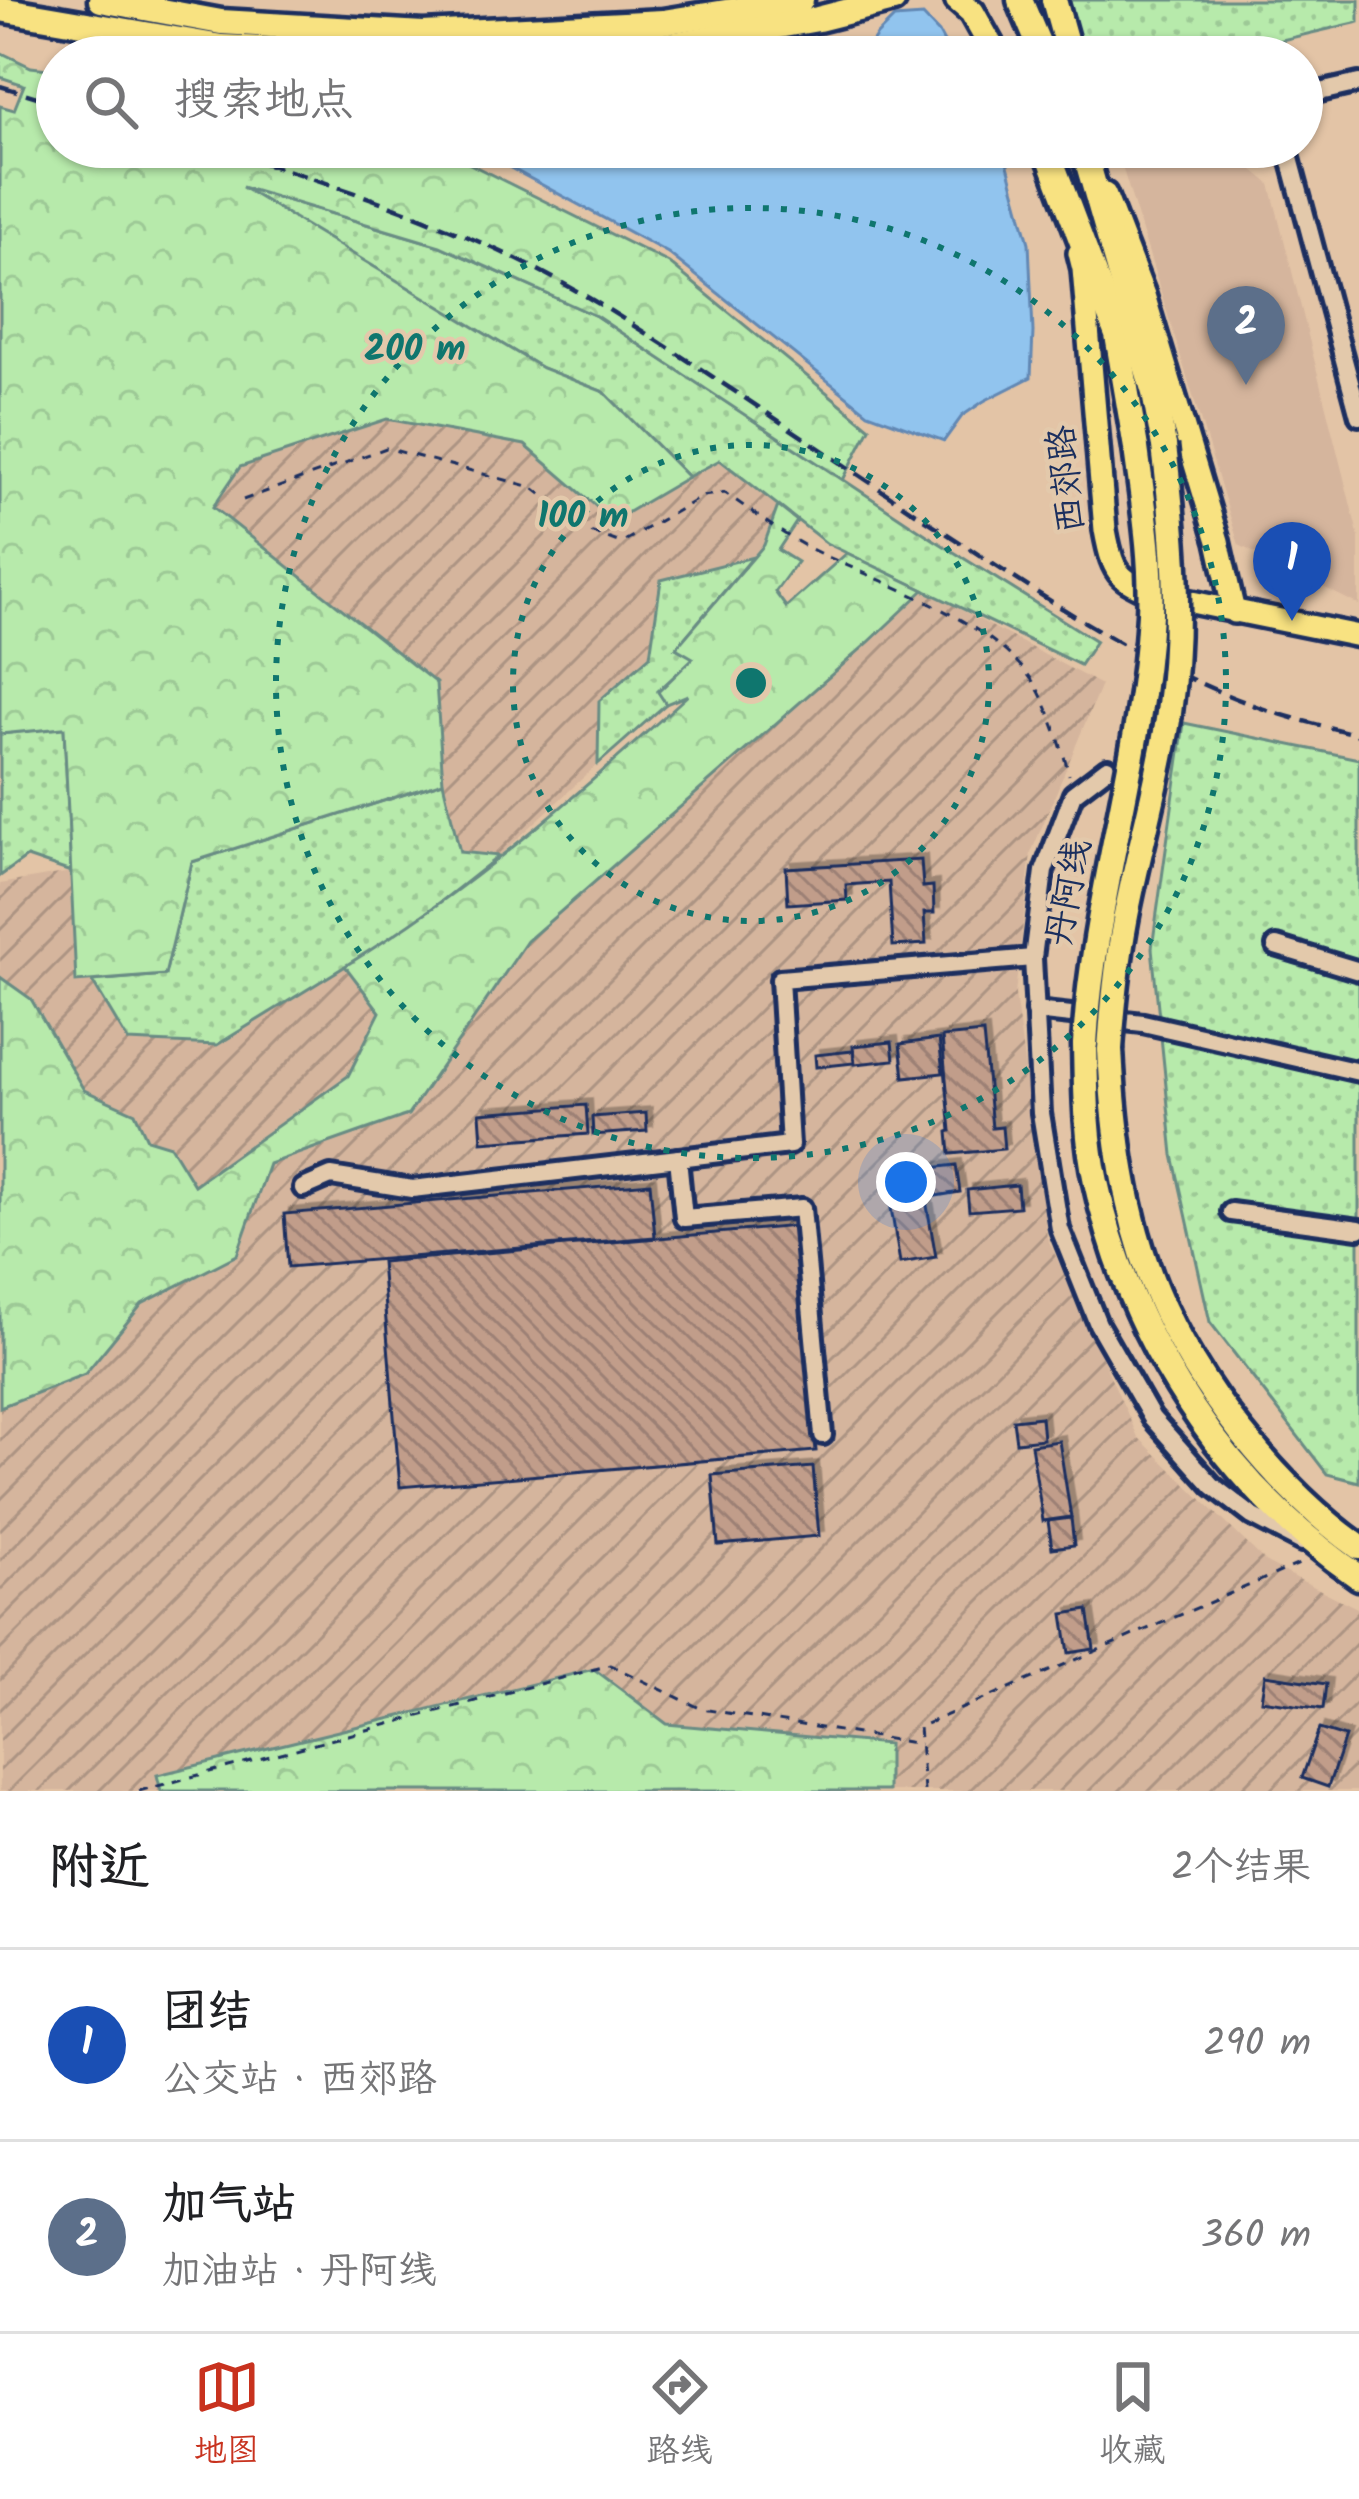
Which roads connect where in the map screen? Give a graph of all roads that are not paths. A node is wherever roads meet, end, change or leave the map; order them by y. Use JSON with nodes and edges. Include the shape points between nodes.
{"nodes":[{"id":1,"x":100,"y":0,"type":"edge"},
{"id":2,"x":893,"y":0,"type":"edge"},
{"id":3,"x":958,"y":0,"type":"edge"},
{"id":4,"x":982,"y":0,"type":"edge"},
{"id":5,"x":1020,"y":0,"type":"edge"},
{"id":6,"x":1054,"y":0,"type":"edge"},
{"id":7,"x":0,"y":9,"type":"edge"},
{"id":8,"x":809,"y":9,"type":"edge"},
{"id":9,"x":161,"y":36,"type":"edge"},
{"id":10,"x":702,"y":36,"type":"edge"},
{"id":11,"x":985,"y":36,"type":"edge"},
{"id":12,"x":998,"y":36,"type":"edge"},
{"id":13,"x":1035,"y":36,"type":"edge"},
{"id":14,"x":1064,"y":36,"type":"edge"},
{"id":15,"x":1359,"y":83,"type":"edge"},
{"id":16,"x":1323,"y":91,"type":"edge"},
{"id":17,"x":1054,"y":168,"type":"edge"},
{"id":18,"x":1092,"y":168,"type":"edge"},
{"id":19,"x":1095,"y":168,"type":"edge"},
{"id":20,"x":1293,"y":168,"type":"edge"},
{"id":21,"x":1067,"y":199,"type":"junction"},
{"id":22,"x":1359,"y":416,"type":"edge"},
{"id":23,"x":1234,"y":612,"type":"junction"},
{"id":24,"x":1359,"y":636,"type":"edge"},
{"id":25,"x":1107,"y":769,"type":"dead end"},
{"id":26,"x":1276,"y":946,"type":"dead end"},
{"id":27,"x":1033,"y":958,"type":"junction"},
{"id":28,"x":1359,"y":970,"type":"edge"},
{"id":29,"x":1035,"y":1011,"type":"junction"},
{"id":30,"x":1097,"y":1047,"type":"junction"},
{"id":31,"x":1359,"y":1072,"type":"edge"},
{"id":32,"x":678,"y":1158,"type":"junction"},
{"id":33,"x":303,"y":1188,"type":"dead end"},
{"id":34,"x":1231,"y":1211,"type":"dead end"},
{"id":35,"x":1359,"y":1229,"type":"edge"},
{"id":36,"x":823,"y":1435,"type":"dead end"},
{"id":37,"x":1359,"y":1546,"type":"edge"},
{"id":38,"x":1324,"y":1553,"type":"junction"},
{"id":39,"x":1359,"y":1577,"type":"edge"}],
"edges":[{"from":1,"to":8,"type":"highway","via":[[221,22],[423,34]]},
{"from":2,"to":8,"type":"highway"},
{"from":3,"to":11,"type":"highway"},
{"from":4,"to":12,"type":"highway"},
{"from":5,"to":13,"type":"highway"},
{"from":6,"to":14,"type":"highway"},
{"from":7,"to":9,"type":"highway"},
{"from":8,"to":10,"type":"highway"},
{"from":15,"to":16,"type":"street"},
{"from":17,"to":21,"type":"highway","name":"丹阿线"},
{"from":18,"to":30,"type":"highway","name":"丹阿线","bridge":true,"via":[[1154,393],[1177,595],[1169,714]]},
{"from":19,"to":23,"type":"main road","via":[[1144,295]]},
{"from":20,"to":22,"type":"street"},
{"from":21,"to":23,"type":"main road","name":"西郊路","via":[[1083,269],[1110,559],[1136,587]]},
{"from":21,"to":30,"type":"highway","name":"丹阿线","bridge":true,"via":[[1117,335],[1150,610],[1141,711],[1088,991]]},
{"from":23,"to":24,"type":"main road","name":"西郊路"},
{"from":25,"to":27,"type":"street","via":[[1073,794],[1044,871]]},
{"from":26,"to":28,"type":"street"},
{"from":27,"to":29,"type":"street"},
{"from":27,"to":32,"type":"street","via":[[780,979],[790,1145]]},
{"from":29,"to":31,"type":"street","via":[[1143,1023]]},
{"from":29,"to":38,"type":"street","via":[[1060,1229],[1098,1324],[1152,1418],[1213,1486]]},
{"from":30,"to":37,"type":"highway","name":"丹阿线","via":[[1127,1195],[1156,1291],[1185,1349],[1280,1479]]},
{"from":30,"to":38,"type":"highway","name":"丹阿线","via":[[1086,1111],[1095,1180],[1132,1299],[1206,1430],[1256,1491]]},
{"from":32,"to":33,"type":"street","via":[[412,1189],[331,1177]]},
{"from":32,"to":36,"type":"street","via":[[684,1218],[802,1208]]},
{"from":34,"to":35,"type":"street"},
{"from":38,"to":39,"type":"highway","name":"丹阿线"}]}
